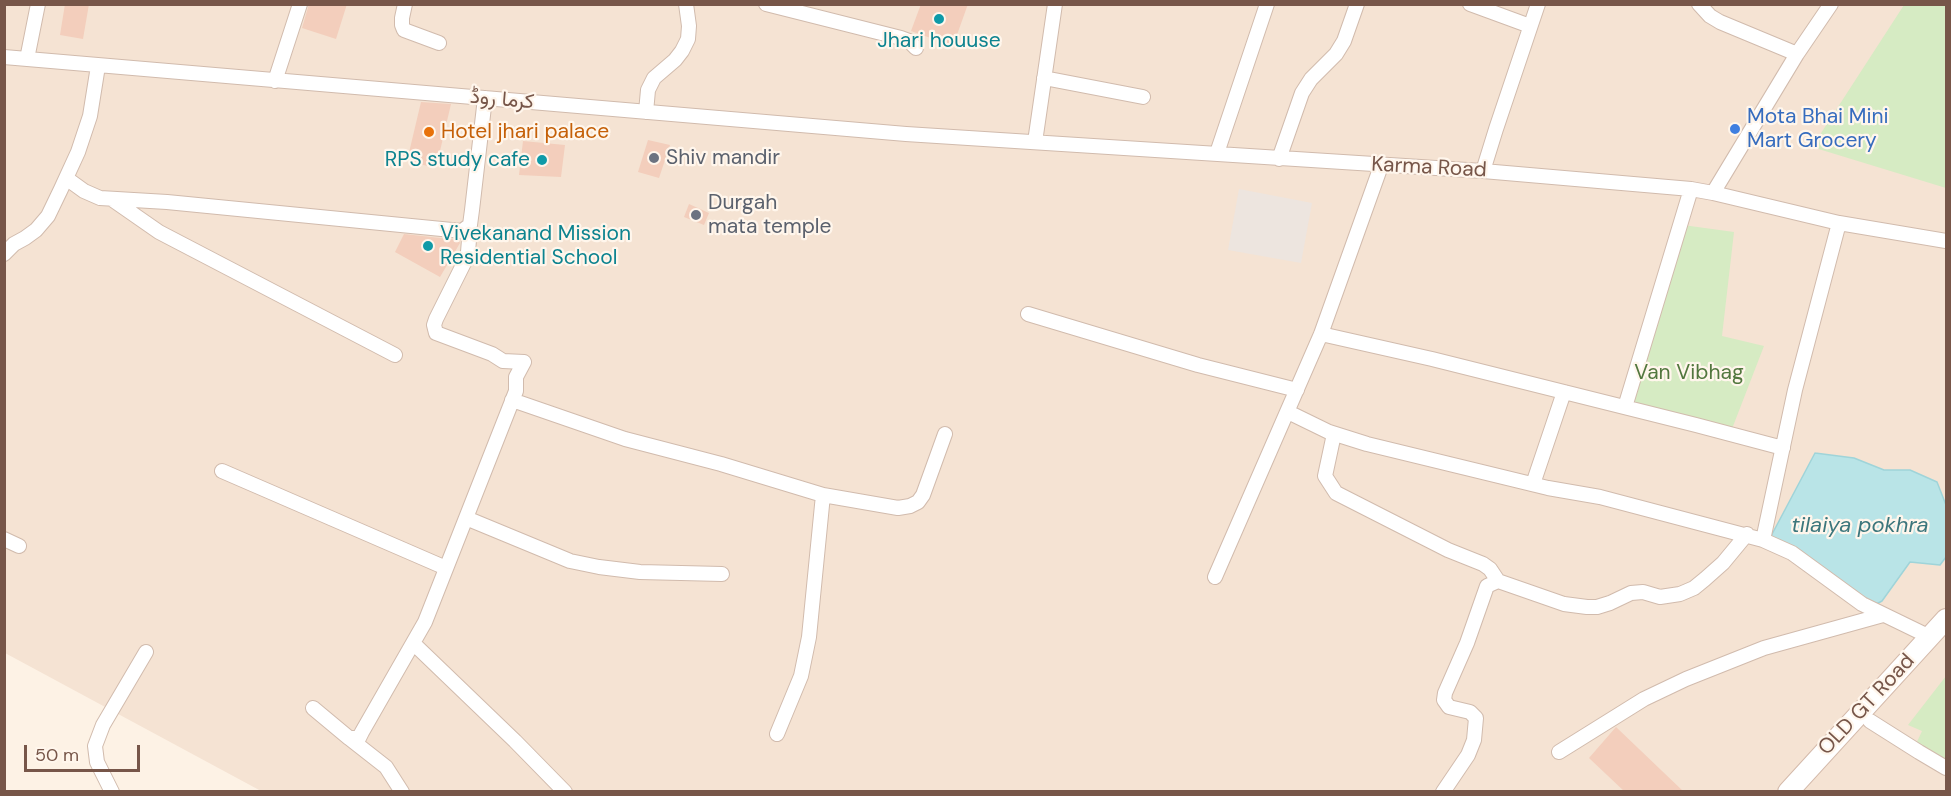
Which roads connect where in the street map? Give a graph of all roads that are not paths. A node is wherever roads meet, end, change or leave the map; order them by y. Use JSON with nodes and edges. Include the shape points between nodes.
{"nodes":[{"id":1,"x":38,"y":4,"type":"edge"},
{"id":2,"x":300,"y":4,"type":"edge"},
{"id":3,"x":405,"y":4,"type":"edge"},
{"id":4,"x":686,"y":4,"type":"edge"},
{"id":5,"x":766,"y":4,"type":"edge"},
{"id":6,"x":1055,"y":4,"type":"edge"},
{"id":7,"x":1267,"y":4,"type":"edge"},
{"id":8,"x":1357,"y":4,"type":"edge"},
{"id":9,"x":1470,"y":4,"type":"edge"},
{"id":10,"x":1538,"y":4,"type":"edge"},
{"id":11,"x":1699,"y":4,"type":"edge"},
{"id":12,"x":1831,"y":4,"type":"edge"},
{"id":13,"x":1530,"y":26,"type":"junction"},
{"id":14,"x":439,"y":43,"type":"dead end"},
{"id":15,"x":916,"y":48,"type":"dead end"},
{"id":16,"x":1797,"y":54,"type":"junction"},
{"id":17,"x":4,"y":57,"type":"edge"},
{"id":18,"x":27,"y":59,"type":"junction"},
{"id":19,"x":98,"y":66,"type":"junction"},
{"id":20,"x":1044,"y":78,"type":"junction"},
{"id":21,"x":275,"y":81,"type":"junction"},
{"id":22,"x":1143,"y":97,"type":"dead end"},
{"id":23,"x":485,"y":98,"type":"junction"},
{"id":24,"x":646,"y":112,"type":"junction"},
{"id":25,"x":906,"y":134,"type":"joint"},
{"id":26,"x":1035,"y":142,"type":"junction"},
{"id":27,"x":1217,"y":153,"type":"junction"},
{"id":28,"x":1279,"y":159,"type":"junction"},
{"id":29,"x":1381,"y":166,"type":"junction"},
{"id":30,"x":1484,"y":171,"type":"junction"},
{"id":31,"x":66,"y":178,"type":"junction"},
{"id":32,"x":1691,"y":189,"type":"junction"},
{"id":33,"x":1713,"y":193,"type":"junction"},
{"id":34,"x":113,"y":200,"type":"junction"},
{"id":35,"x":1839,"y":224,"type":"junction"},
{"id":36,"x":466,"y":229,"type":"junction"},
{"id":37,"x":1947,"y":242,"type":"edge"},
{"id":38,"x":4,"y":254,"type":"edge"},
{"id":39,"x":1028,"y":314,"type":"dead end"},
{"id":40,"x":1321,"y":334,"type":"junction"},
{"id":41,"x":395,"y":355,"type":"dead end"},
{"id":42,"x":1297,"y":390,"type":"junction"},
{"id":43,"x":1564,"y":392,"type":"junction"},
{"id":44,"x":512,"y":400,"type":"junction"},
{"id":45,"x":1625,"y":407,"type":"junction"},
{"id":46,"x":1288,"y":412,"type":"junction"},
{"id":47,"x":945,"y":434,"type":"dead end"},
{"id":48,"x":1334,"y":434,"type":"junction"},
{"id":49,"x":1783,"y":448,"type":"junction"},
{"id":50,"x":222,"y":471,"type":"dead end"},
{"id":51,"x":1533,"y":484,"type":"junction"},
{"id":52,"x":823,"y":495,"type":"junction"},
{"id":53,"x":466,"y":519,"type":"junction"},
{"id":54,"x":1747,"y":534,"type":"junction"},
{"id":55,"x":4,"y":539,"type":"edge"},
{"id":56,"x":1763,"y":540,"type":"junction"},
{"id":57,"x":19,"y":546,"type":"dead end"},
{"id":58,"x":446,"y":568,"type":"junction"},
{"id":59,"x":722,"y":574,"type":"dead end"},
{"id":60,"x":1215,"y":577,"type":"dead end"},
{"id":61,"x":1498,"y":580,"type":"junction"},
{"id":62,"x":1883,"y":615,"type":"junction"},
{"id":63,"x":1947,"y":619,"type":"edge"},
{"id":64,"x":1938,"y":638,"type":"edge"},
{"id":65,"x":413,"y":643,"type":"junction"},
{"id":66,"x":146,"y":652,"type":"dead end"},
{"id":67,"x":313,"y":708,"type":"dead end"},
{"id":68,"x":1870,"y":721,"type":"junction"},
{"id":69,"x":777,"y":734,"type":"dead end"},
{"id":70,"x":350,"y":738,"type":"junction"},
{"id":71,"x":1559,"y":753,"type":"dead end"},
{"id":72,"x":1947,"y":768,"type":"edge"},
{"id":73,"x":112,"y":792,"type":"edge"},
{"id":74,"x":402,"y":792,"type":"edge"},
{"id":75,"x":565,"y":792,"type":"edge"},
{"id":76,"x":1443,"y":792,"type":"edge"},
{"id":77,"x":1788,"y":792,"type":"edge"},
{"id":78,"x":1806,"y":792,"type":"edge"}],
"edges":[{"from":1,"to":18,"type":"street"},
{"from":2,"to":21,"type":"street"},
{"from":3,"to":14,"type":"street","via":[[404,30]]},
{"from":4,"to":24,"type":"street","via":[[688,39],[675,60],[654,78],[648,90]]},
{"from":5,"to":15,"type":"street","via":[[909,40]]},
{"from":6,"to":20,"type":"street"},
{"from":7,"to":27,"type":"street"},
{"from":8,"to":28,"type":"street","via":[[1336,54],[1302,93]]},
{"from":9,"to":13,"type":"street"},
{"from":10,"to":13,"type":"street"},
{"from":11,"to":16,"type":"street","via":[[1720,22]]},
{"from":12,"to":16,"type":"street"},
{"from":13,"to":30,"type":"street"},
{"from":16,"to":33,"type":"street"},
{"from":17,"to":18,"type":"street","name":"کرما روڈ"},
{"from":18,"to":19,"type":"street","name":"کرما روڈ"},
{"from":19,"to":21,"type":"street","name":"کرما روڈ"},
{"from":19,"to":31,"type":"street","via":[[90,116]]},
{"from":20,"to":22,"type":"street"},
{"from":20,"to":26,"type":"street"},
{"from":21,"to":23,"type":"street","name":"کرما روڈ"},
{"from":23,"to":24,"type":"street","name":"کرما روڈ"},
{"from":23,"to":36,"type":"street","via":[[470,225]]},
{"from":24,"to":25,"type":"street","name":"کرما روڈ"},
{"from":25,"to":26,"type":"street","name":"Karma Road"},
{"from":26,"to":27,"type":"street","name":"Karma Road"},
{"from":27,"to":28,"type":"street","name":"Karma Road"},
{"from":28,"to":29,"type":"street","name":"Karma Road"},
{"from":29,"to":30,"type":"street","name":"Karma Road"},
{"from":29,"to":40,"type":"street"},
{"from":30,"to":32,"type":"street","name":"Karma Road"},
{"from":31,"to":34,"type":"street","via":[[92,195]]},
{"from":31,"to":38,"type":"street","via":[[48,216]]},
{"from":32,"to":33,"type":"street","name":"Karma Road"},
{"from":32,"to":45,"type":"street"},
{"from":33,"to":35,"type":"street","name":"Karma Road"},
{"from":34,"to":36,"type":"street","via":[[451,231]]},
{"from":34,"to":41,"type":"street","via":[[159,232]]},
{"from":35,"to":37,"type":"street","name":"Karma Road"},
{"from":35,"to":49,"type":"street"},
{"from":36,"to":44,"type":"street","via":[[468,252],[434,325],[436,333],[503,360],[524,362],[516,377]]},
{"from":39,"to":42,"type":"street"},
{"from":40,"to":42,"type":"street"},
{"from":40,"to":43,"type":"street"},
{"from":42,"to":46,"type":"street"},
{"from":43,"to":45,"type":"street"},
{"from":43,"to":51,"type":"street"},
{"from":44,"to":52,"type":"street","via":[[625,439]]},
{"from":44,"to":53,"type":"street"},
{"from":45,"to":49,"type":"street"},
{"from":46,"to":48,"type":"street"},
{"from":46,"to":60,"type":"street"},
{"from":47,"to":52,"type":"street","via":[[923,495],[910,506],[898,508]]},
{"from":48,"to":51,"type":"street"},
{"from":48,"to":61,"type":"street","via":[[1325,476],[1336,493],[1483,564]]},
{"from":49,"to":56,"type":"street"},
{"from":50,"to":58,"type":"street"},
{"from":51,"to":54,"type":"street"},
{"from":52,"to":69,"type":"street","via":[[809,636],[801,676]]},
{"from":53,"to":58,"type":"street"},
{"from":53,"to":59,"type":"street","via":[[570,561],[639,572]]},
{"from":54,"to":56,"type":"street"},
{"from":54,"to":61,"type":"street","via":[[1723,563],[1694,588],[1680,594],[1660,597],[1631,592],[1610,603],[1587,608],[1564,604]]},
{"from":55,"to":57,"type":"street"},
{"from":56,"to":62,"type":"street","via":[[1792,553]]},
{"from":58,"to":65,"type":"street"},
{"from":61,"to":76,"type":"street","via":[[1487,586],[1445,693],[1449,707],[1470,712],[1476,718],[1476,730],[1468,755]]},
{"from":62,"to":64,"type":"street"},
{"from":62,"to":71,"type":"street","via":[[1764,648],[1678,682]]},
{"from":63,"to":64,"type":"main road","name":"OLD GT Road"},
{"from":64,"to":68,"type":"main road","name":"OLD GT Road"},
{"from":64,"to":77,"type":"main road","name":"OLD GT Road"},
{"from":65,"to":70,"type":"street","via":[[362,732],[358,738]]},
{"from":65,"to":75,"type":"street"},
{"from":66,"to":73,"type":"street","via":[[95,746],[97,762]]},
{"from":67,"to":70,"type":"street"},
{"from":68,"to":72,"type":"street"},
{"from":68,"to":78,"type":"main road","name":"OLD GT Road"},
{"from":70,"to":74,"type":"street","via":[[386,767]]}]}
